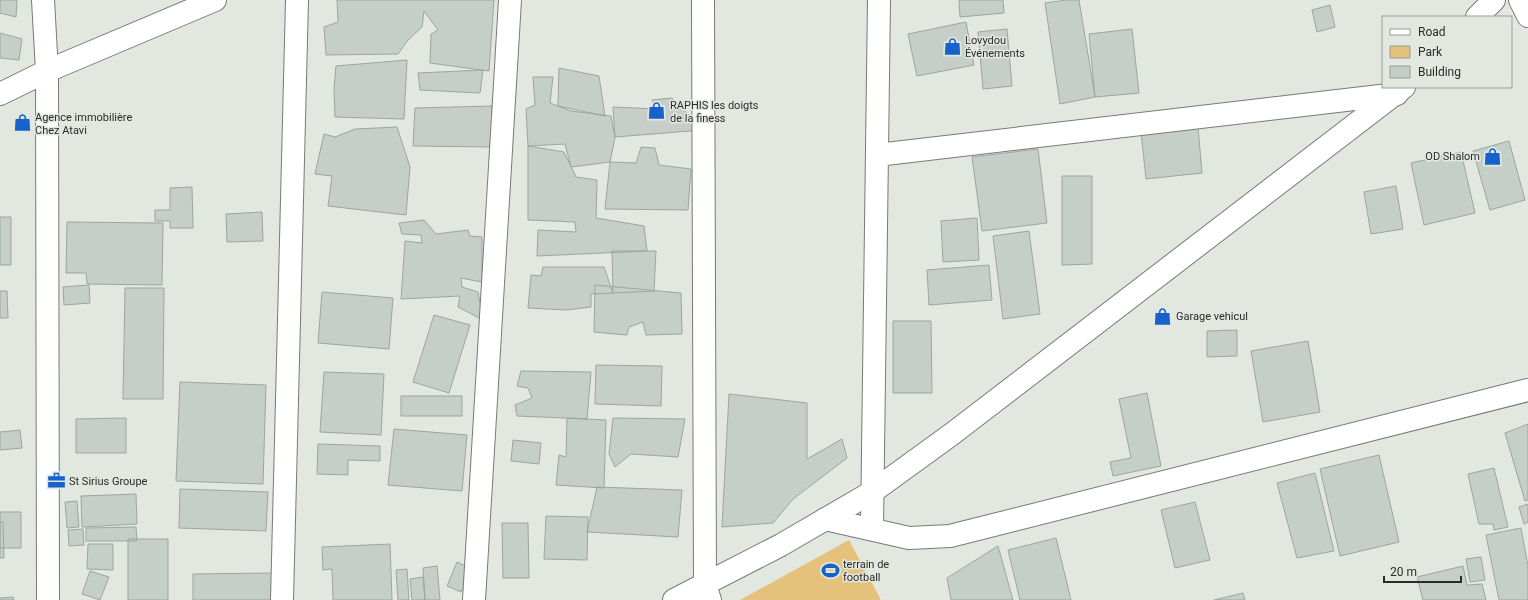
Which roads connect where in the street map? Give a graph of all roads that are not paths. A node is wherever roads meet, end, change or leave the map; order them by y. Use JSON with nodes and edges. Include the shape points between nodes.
{"nodes":[{"id":1,"x":43,"y":0,"type":"edge"},
{"id":2,"x":215,"y":0,"type":"edge"},
{"id":3,"x":296,"y":0,"type":"edge"},
{"id":4,"x":510,"y":0,"type":"edge"},
{"id":5,"x":703,"y":0,"type":"edge"},
{"id":6,"x":879,"y":0,"type":"edge"},
{"id":7,"x":1494,"y":0,"type":"edge"},
{"id":8,"x":1520,"y":0,"type":"edge"},
{"id":9,"x":1478,"y":16,"type":"edge"},
{"id":10,"x":1528,"y":16,"type":"edge"},
{"id":11,"x":47,"y":71,"type":"junction"},
{"id":12,"x":1400,"y":90,"type":"edge"},
{"id":13,"x":0,"y":94,"type":"edge"},
{"id":14,"x":877,"y":155,"type":"junction"},
{"id":15,"x":1528,"y":390,"type":"edge"},
{"id":16,"x":872,"y":492,"type":"junction"},
{"id":17,"x":825,"y":519,"type":"junction"},
{"id":18,"x":872,"y":528,"type":"junction"},
{"id":19,"x":708,"y":593,"type":"edge"},
{"id":20,"x":48,"y":600,"type":"edge"},
{"id":21,"x":282,"y":600,"type":"edge"},
{"id":22,"x":474,"y":600,"type":"edge"},
{"id":23,"x":674,"y":600,"type":"edge"}],
"edges":[{"from":1,"to":11,"type":"street"},
{"from":2,"to":11,"type":"street"},
{"from":3,"to":21,"type":"street"},
{"from":4,"to":22,"type":"street"},
{"from":5,"to":19,"type":"street"},
{"from":6,"to":14,"type":"street"},
{"from":7,"to":9,"type":"street"},
{"from":8,"to":10,"type":"street"},
{"from":11,"to":13,"type":"street"},
{"from":11,"to":20,"type":"street"},
{"from":12,"to":14,"type":"street"},
{"from":12,"to":16,"type":"street","via":[[952,434]]},
{"from":14,"to":16,"type":"street"},
{"from":15,"to":18,"type":"street","via":[[950,536],[909,538]]},
{"from":16,"to":17,"type":"street"},
{"from":16,"to":18,"type":"street"},
{"from":17,"to":18,"type":"street"},
{"from":17,"to":19,"type":"street"},
{"from":19,"to":23,"type":"street"}]}
